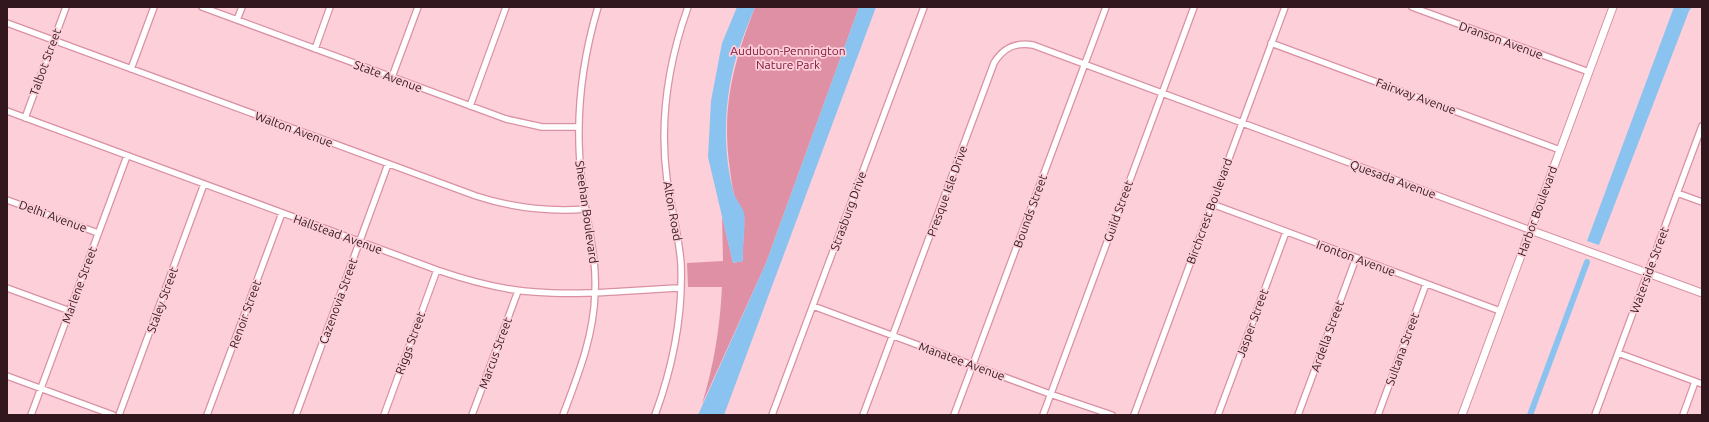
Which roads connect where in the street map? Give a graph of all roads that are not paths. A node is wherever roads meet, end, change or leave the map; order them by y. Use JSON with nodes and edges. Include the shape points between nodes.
{"nodes":[{"id":1,"x":66,"y":7,"type":"edge"},
{"id":2,"x":154,"y":7,"type":"edge"},
{"id":3,"x":202,"y":7,"type":"edge"},
{"id":4,"x":242,"y":7,"type":"edge"},
{"id":5,"x":330,"y":7,"type":"edge"},
{"id":6,"x":418,"y":7,"type":"edge"},
{"id":7,"x":506,"y":7,"type":"edge"},
{"id":8,"x":598,"y":7,"type":"edge"},
{"id":9,"x":688,"y":7,"type":"edge"},
{"id":10,"x":924,"y":7,"type":"edge"},
{"id":11,"x":1106,"y":7,"type":"edge"},
{"id":12,"x":1194,"y":7,"type":"edge"},
{"id":13,"x":1285,"y":7,"type":"edge"},
{"id":14,"x":1412,"y":7,"type":"edge"},
{"id":15,"x":1613,"y":7,"type":"edge"},
{"id":16,"x":237,"y":20,"type":"junction"},
{"id":17,"x":7,"y":23,"type":"edge"},
{"id":18,"x":53,"y":40,"type":"junction"},
{"id":19,"x":1272,"y":43,"type":"junction"},
{"id":20,"x":314,"y":49,"type":"junction"},
{"id":21,"x":1085,"y":65,"type":"junction"},
{"id":22,"x":131,"y":69,"type":"junction"},
{"id":23,"x":1589,"y":72,"type":"junction"},
{"id":24,"x":392,"y":77,"type":"junction"},
{"id":25,"x":1162,"y":94,"type":"junction"},
{"id":26,"x":470,"y":106,"type":"junction"},
{"id":27,"x":7,"y":111,"type":"edge"},
{"id":28,"x":25,"y":118,"type":"junction"},
{"id":29,"x":1242,"y":123,"type":"junction"},
{"id":30,"x":1702,"y":126,"type":"edge"},
{"id":31,"x":578,"y":127,"type":"junction"},
{"id":32,"x":1560,"y":150,"type":"junction"},
{"id":33,"x":127,"y":156,"type":"junction"},
{"id":34,"x":388,"y":164,"type":"junction"},
{"id":35,"x":204,"y":184,"type":"junction"},
{"id":36,"x":1677,"y":193,"type":"junction"},
{"id":37,"x":7,"y":200,"type":"edge"},
{"id":38,"x":1702,"y":202,"type":"edge"},
{"id":39,"x":1212,"y":204,"type":"junction"},
{"id":40,"x":586,"y":209,"type":"junction"},
{"id":41,"x":282,"y":213,"type":"junction"},
{"id":42,"x":1530,"y":230,"type":"junction"},
{"id":43,"x":1286,"y":232,"type":"junction"},
{"id":44,"x":98,"y":233,"type":"junction"},
{"id":45,"x":360,"y":242,"type":"junction"},
{"id":46,"x":1356,"y":258,"type":"junction"},
{"id":47,"x":437,"y":270,"type":"junction"},
{"id":48,"x":1648,"y":273,"type":"junction"},
{"id":49,"x":1426,"y":284,"type":"junction"},
{"id":50,"x":7,"y":288,"type":"edge"},
{"id":51,"x":681,"y":288,"type":"junction"},
{"id":52,"x":518,"y":291,"type":"junction"},
{"id":53,"x":595,"y":292,"type":"junction"},
{"id":54,"x":1702,"y":293,"type":"edge"},
{"id":55,"x":813,"y":306,"type":"junction"},
{"id":56,"x":70,"y":311,"type":"junction"},
{"id":57,"x":1500,"y":311,"type":"junction"},
{"id":58,"x":893,"y":336,"type":"junction"},
{"id":59,"x":1618,"y":353,"type":"junction"},
{"id":60,"x":973,"y":365,"type":"junction"},
{"id":61,"x":7,"y":376,"type":"edge"},
{"id":62,"x":1696,"y":382,"type":"junction"},
{"id":63,"x":1702,"y":384,"type":"edge"},
{"id":64,"x":41,"y":388,"type":"junction"},
{"id":65,"x":1050,"y":394,"type":"junction"},
{"id":66,"x":31,"y":415,"type":"edge"},
{"id":67,"x":113,"y":415,"type":"edge"},
{"id":68,"x":119,"y":415,"type":"edge"},
{"id":69,"x":207,"y":415,"type":"edge"},
{"id":70,"x":296,"y":415,"type":"edge"},
{"id":71,"x":384,"y":415,"type":"edge"},
{"id":72,"x":472,"y":415,"type":"edge"},
{"id":73,"x":563,"y":415,"type":"edge"},
{"id":74,"x":655,"y":415,"type":"edge"},
{"id":75,"x":772,"y":415,"type":"edge"},
{"id":76,"x":863,"y":415,"type":"edge"},
{"id":77,"x":954,"y":415,"type":"edge"},
{"id":78,"x":1043,"y":415,"type":"edge"},
{"id":79,"x":1112,"y":415,"type":"edge"},
{"id":80,"x":1134,"y":415,"type":"edge"},
{"id":81,"x":1218,"y":415,"type":"edge"},
{"id":82,"x":1298,"y":415,"type":"edge"},
{"id":83,"x":1378,"y":415,"type":"edge"},
{"id":84,"x":1462,"y":415,"type":"edge"},
{"id":85,"x":1595,"y":415,"type":"edge"},
{"id":86,"x":1683,"y":415,"type":"edge"}],
"edges":[{"from":1,"to":18,"type":"street","name":"Talbot Street"},
{"from":2,"to":22,"type":"street"},
{"from":3,"to":16,"type":"street","name":"State Avenue"},
{"from":4,"to":16,"type":"street"},
{"from":5,"to":20,"type":"street"},
{"from":6,"to":24,"type":"street"},
{"from":7,"to":26,"type":"street"},
{"from":8,"to":31,"type":"street","name":"Sheehan Boulevard","via":[[582,73]]},
{"from":9,"to":51,"type":"street","name":"Alton Road","via":[[671,62],[664,124],[666,164],[678,240]]},
{"from":10,"to":55,"type":"street","name":"Strasburg Drive"},
{"from":11,"to":21,"type":"street","name":"Bounds Street"},
{"from":12,"to":25,"type":"street","name":"Guild Street"},
{"from":13,"to":19,"type":"street","name":"Birchcrest Boulevard"},
{"from":14,"to":23,"type":"street","name":"Dranson Avenue"},
{"from":15,"to":23,"type":"street","name":"Harbor Boulevard"},
{"from":16,"to":20,"type":"street","name":"State Avenue"},
{"from":17,"to":18,"type":"street","name":"Walton Avenue"},
{"from":18,"to":22,"type":"street","name":"Walton Avenue"},
{"from":18,"to":28,"type":"street","name":"Talbot Street"},
{"from":19,"to":29,"type":"street","name":"Birchcrest Boulevard"},
{"from":19,"to":32,"type":"street","name":"Fairway Avenue"},
{"from":20,"to":24,"type":"street","name":"State Avenue"},
{"from":21,"to":25,"type":"street","name":"Quesada Avenue"},
{"from":21,"to":58,"type":"street","name":"Presque Isle Drive","via":[[1025,44],[1010,46],[998,56]]},
{"from":21,"to":60,"type":"street","name":"Bounds Street"},
{"from":22,"to":34,"type":"street","name":"Walton Avenue"},
{"from":23,"to":32,"type":"street","name":"Harbor Boulevard"},
{"from":24,"to":26,"type":"street","name":"State Avenue"},
{"from":25,"to":29,"type":"street","name":"Quesada Avenue"},
{"from":25,"to":65,"type":"street","name":"Guild Street"},
{"from":26,"to":31,"type":"street","name":"State Avenue","via":[[527,125]]},
{"from":27,"to":28,"type":"street","name":"Hallstead Avenue"},
{"from":28,"to":33,"type":"street","name":"Hallstead Avenue"},
{"from":29,"to":39,"type":"street","name":"Birchcrest Boulevard"},
{"from":29,"to":42,"type":"street","name":"Quesada Avenue"},
{"from":30,"to":36,"type":"street","name":"Waterside Street"},
{"from":31,"to":40,"type":"street","name":"Sheehan Boulevard","via":[[580,170]]},
{"from":32,"to":42,"type":"street","name":"Harbor Boulevard"},
{"from":33,"to":35,"type":"street","name":"Hallstead Avenue"},
{"from":33,"to":44,"type":"street","name":"Marlene Street"},
{"from":34,"to":40,"type":"street","name":"Walton Avenue","via":[[502,204],[542,210]]},
{"from":34,"to":45,"type":"street","name":"Cazenovia Street"},
{"from":35,"to":41,"type":"street","name":"Hallstead Avenue"},
{"from":35,"to":68,"type":"street","name":"Staley Street"},
{"from":36,"to":38,"type":"street"},
{"from":36,"to":48,"type":"street","name":"Waterside Street"},
{"from":37,"to":44,"type":"street","name":"Delhi Avenue"},
{"from":39,"to":43,"type":"street","name":"Ironton Avenue"},
{"from":39,"to":80,"type":"street","name":"Birchcrest Boulevard"},
{"from":40,"to":53,"type":"street","name":"Sheehan Boulevard","via":[[594,251]]},
{"from":41,"to":45,"type":"street","name":"Hallstead Avenue"},
{"from":41,"to":69,"type":"street","name":"Renoir Street"},
{"from":42,"to":48,"type":"street","name":"Quesada Avenue"},
{"from":42,"to":57,"type":"street","name":"Harbor Boulevard"},
{"from":43,"to":46,"type":"street","name":"Ironton Avenue"},
{"from":43,"to":81,"type":"street","name":"Jasper Street"},
{"from":44,"to":56,"type":"street","name":"Marlene Street"},
{"from":45,"to":47,"type":"street","name":"Hallstead Avenue"},
{"from":45,"to":70,"type":"street","name":"Cazenovia Street"},
{"from":46,"to":49,"type":"street","name":"Ironton Avenue"},
{"from":46,"to":82,"type":"street","name":"Ardella Street"},
{"from":47,"to":52,"type":"street","name":"Hallstead Avenue","via":[[477,283]]},
{"from":47,"to":71,"type":"street","name":"Riggs Street"},
{"from":48,"to":54,"type":"street","name":"Quesada Avenue"},
{"from":48,"to":59,"type":"street","name":"Waterside Street"},
{"from":49,"to":57,"type":"street","name":"Ironton Avenue"},
{"from":49,"to":83,"type":"street","name":"Sultana Street"},
{"from":50,"to":56,"type":"street"},
{"from":51,"to":53,"type":"street","name":"Hallstead Avenue"},
{"from":51,"to":74,"type":"street","name":"Alton Road","via":[[672,362]]},
{"from":52,"to":53,"type":"street","name":"Hallstead Avenue"},
{"from":52,"to":72,"type":"street","name":"Marcus Street"},
{"from":53,"to":73,"type":"street","name":"Sheehan Boulevard","via":[[588,346]]},
{"from":55,"to":58,"type":"street","name":"Manatee Avenue"},
{"from":55,"to":75,"type":"street","name":"Strasburg Drive"},
{"from":56,"to":64,"type":"street","name":"Marlene Street"},
{"from":57,"to":84,"type":"street","name":"Harbor Boulevard"},
{"from":58,"to":60,"type":"street","name":"Manatee Avenue"},
{"from":58,"to":76,"type":"street","name":"Presque Isle Drive"},
{"from":59,"to":62,"type":"street"},
{"from":59,"to":85,"type":"street","name":"Waterside Street"},
{"from":60,"to":65,"type":"street","name":"Manatee Avenue"},
{"from":60,"to":77,"type":"street","name":"Bounds Street"},
{"from":61,"to":64,"type":"street"},
{"from":62,"to":63,"type":"street"},
{"from":62,"to":86,"type":"street"},
{"from":64,"to":66,"type":"street","name":"Marlene Street"},
{"from":64,"to":67,"type":"street"},
{"from":65,"to":78,"type":"street","name":"Guild Street"},
{"from":65,"to":79,"type":"street","name":"Manatee Avenue"}]}
